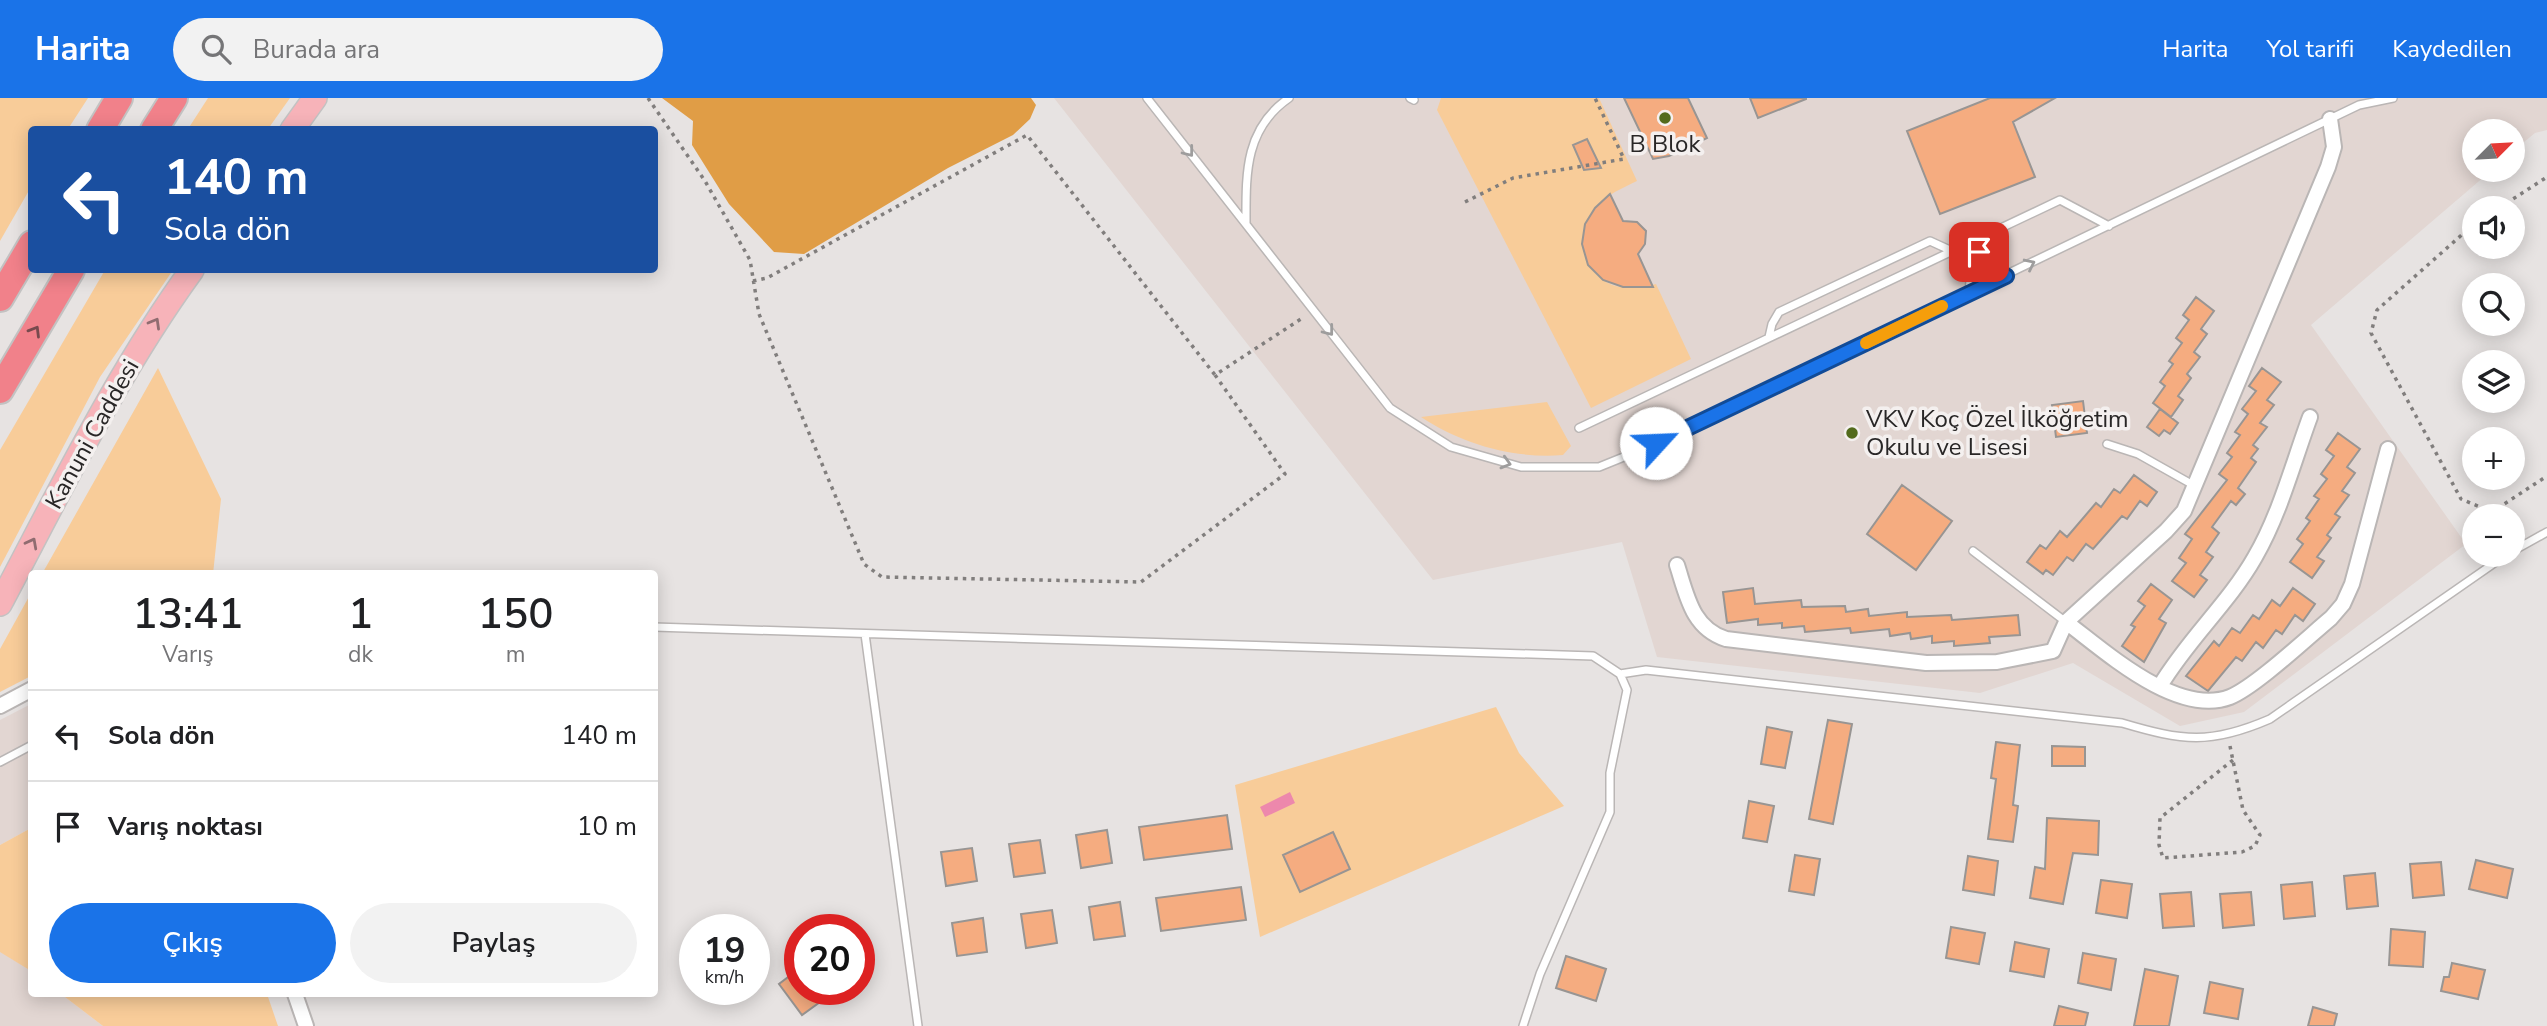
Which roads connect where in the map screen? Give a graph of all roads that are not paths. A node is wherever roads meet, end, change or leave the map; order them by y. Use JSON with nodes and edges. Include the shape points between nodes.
{"nodes":[{"id":1,"x":119,"y":98,"type":"edge"},
{"id":2,"x":174,"y":98,"type":"edge"},
{"id":3,"x":315,"y":98,"type":"edge"},
{"id":4,"x":1147,"y":98,"type":"edge"},
{"id":5,"x":1289,"y":98,"type":"edge"},
{"id":6,"x":2393,"y":98,"type":"edge"},
{"id":7,"x":2330,"y":119,"type":"junction"},
{"id":8,"x":102,"y":126,"type":"edge"},
{"id":9,"x":157,"y":126,"type":"edge"},
{"id":10,"x":295,"y":126,"type":"edge"},
{"id":11,"x":1246,"y":224,"type":"junction"},
{"id":12,"x":2109,"y":226,"type":"junction"},
{"id":13,"x":1981,"y":237,"type":"junction"},
{"id":14,"x":28,"y":251,"type":"edge"},
{"id":15,"x":1952,"y":251,"type":"junction"},
{"id":16,"x":69,"y":273,"type":"edge"},
{"id":17,"x":190,"y":273,"type":"edge"},
{"id":18,"x":2006,"y":276,"type":"junction"},
{"id":19,"x":1969,"y":294,"type":"junction"},
{"id":20,"x":0,"y":298,"type":"edge"},
{"id":21,"x":1769,"y":337,"type":"junction"},
{"id":22,"x":0,"y":390,"type":"edge"},
{"id":23,"x":2310,"y":417,"type":"dead end"},
{"id":24,"x":1579,"y":428,"type":"dead end"},
{"id":25,"x":2107,"y":444,"type":"dead end"},
{"id":26,"x":2388,"y":449,"type":"dead end"},
{"id":27,"x":2195,"y":486,"type":"junction"},
{"id":28,"x":2547,"y":532,"type":"edge"},
{"id":29,"x":2525,"y":544,"type":"edge"},
{"id":30,"x":1973,"y":551,"type":"dead end"},
{"id":31,"x":1677,"y":565,"type":"dead end"},
{"id":32,"x":2489,"y":567,"type":"edge"},
{"id":33,"x":0,"y":604,"type":"edge"},
{"id":34,"x":2066,"y":622,"type":"junction"},
{"id":35,"x":658,"y":627,"type":"edge"},
{"id":36,"x":865,"y":634,"type":"junction"},
{"id":37,"x":1620,"y":674,"type":"junction"},
{"id":38,"x":2160,"y":686,"type":"junction"},
{"id":39,"x":28,"y":692,"type":"edge"},
{"id":40,"x":0,"y":706,"type":"edge"},
{"id":41,"x":28,"y":747,"type":"edge"},
{"id":42,"x":0,"y":762,"type":"edge"},
{"id":43,"x":296,"y":997,"type":"edge"},
{"id":44,"x":306,"y":1026,"type":"edge"},
{"id":45,"x":918,"y":1026,"type":"edge"},
{"id":46,"x":1523,"y":1026,"type":"edge"}],
"edges":[{"from":1,"to":8,"type":"highway"},
{"from":2,"to":9,"type":"highway"},
{"from":3,"to":10,"type":"main road"},
{"from":4,"to":11,"type":"lane","one_way":true},
{"from":5,"to":11,"type":"lane","via":[[1268,118],[1248,153]]},
{"from":6,"to":7,"type":"lane","via":[[2359,105]]},
{"from":7,"to":12,"type":"lane"},
{"from":7,"to":27,"type":"street","via":[[2334,147],[2328,167]]},
{"from":11,"to":19,"type":"lane","one_way":true,"via":[[1390,408],[1451,447],[1521,467],[1599,467]]},
{"from":12,"to":13,"type":"lane","via":[[2060,200]]},
{"from":18,"to":12,"type":"lane","one_way":true},
{"from":13,"to":15,"type":"lane"},
{"from":13,"to":18,"type":"lane","via":[[1979,252],[1984,263]]},
{"from":14,"to":20,"type":"highway"},
{"from":15,"to":19,"type":"lane","via":[[1971,267]]},
{"from":15,"to":21,"type":"lane"},
{"from":15,"to":21,"type":"lane","via":[[1930,241],[1804,300],[1779,312]]},
{"from":22,"to":16,"type":"highway","one_way":true},
{"from":33,"to":17,"type":"main road","name":"Kanuni Caddesi","one_way":true,"via":[[159,314]]},
{"from":18,"to":19,"type":"lane"},
{"from":21,"to":24,"type":"lane"},
{"from":23,"to":38,"type":"street","via":[[2259,551]]},
{"from":25,"to":27,"type":"lane","via":[[2151,460]]},
{"from":26,"to":38,"type":"street","via":[[2352,584],[2338,611],[2230,697],[2195,701]]},
{"from":27,"to":34,"type":"street","via":[[2176,522]]},
{"from":28,"to":29,"type":"lane"},
{"from":30,"to":34,"type":"lane"},
{"from":31,"to":34,"type":"street","via":[[1694,615],[1707,630],[1726,639],[1926,663],[1997,662],[2048,654],[2059,643]]},
{"from":32,"to":37,"type":"lane","via":[[2270,719],[2228,734],[2173,738],[2109,722],[1646,670]]},
{"from":34,"to":38,"type":"street","via":[[2126,668]]},
{"from":35,"to":36,"type":"lane"},
{"from":36,"to":37,"type":"lane","via":[[1593,656]]},
{"from":36,"to":45,"type":"lane"},
{"from":37,"to":46,"type":"lane","via":[[1627,690],[1610,774],[1610,812],[1540,974]]},
{"from":39,"to":40,"type":"street"},
{"from":41,"to":42,"type":"lane"},
{"from":43,"to":44,"type":"street"}]}
